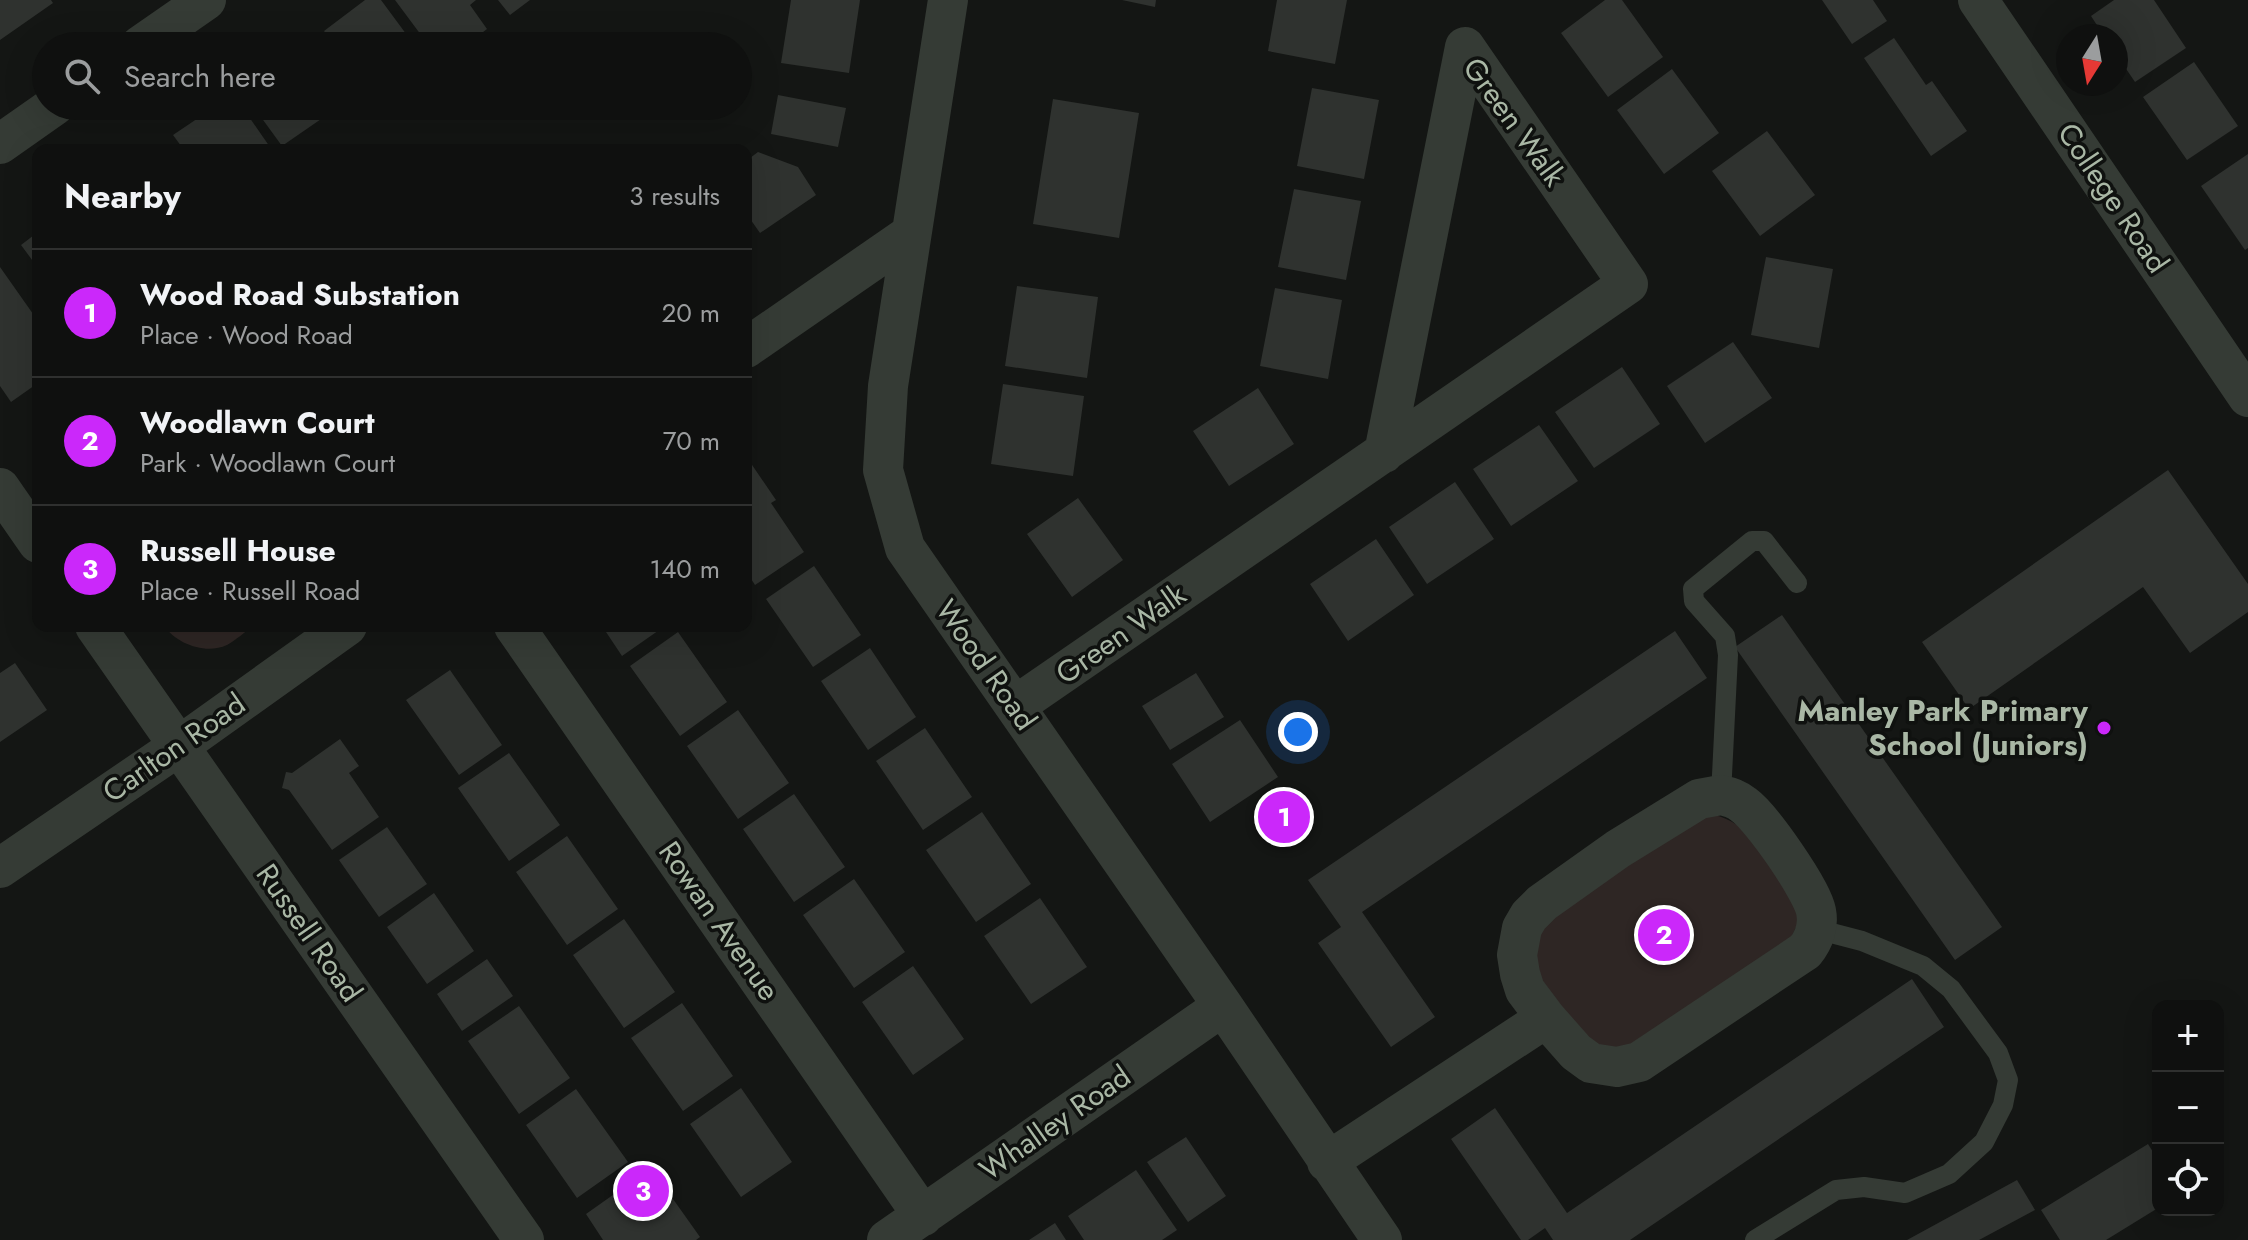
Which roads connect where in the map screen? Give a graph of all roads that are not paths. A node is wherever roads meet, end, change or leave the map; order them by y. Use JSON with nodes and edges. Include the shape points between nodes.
{"nodes":[{"id":1,"x":206,"y":0,"type":"edge"},
{"id":2,"x":948,"y":0,"type":"edge"},
{"id":3,"x":1978,"y":0,"type":"edge"},
{"id":4,"x":160,"y":32,"type":"edge"},
{"id":5,"x":34,"y":120,"type":"edge"},
{"id":6,"x":0,"y":144,"type":"edge"},
{"id":7,"x":911,"y":234,"type":"junction"},
{"id":8,"x":752,"y":344,"type":"edge"},
{"id":9,"x":2248,"y":397,"type":"edge"},
{"id":10,"x":1384,"y":453,"type":"junction"},
{"id":11,"x":0,"y":488,"type":"edge"},
{"id":12,"x":32,"y":534,"type":"edge"},
{"id":13,"x":1797,"y":583,"type":"dead end"},
{"id":14,"x":99,"y":632,"type":"edge"},
{"id":15,"x":339,"y":632,"type":"edge"},
{"id":16,"x":518,"y":632,"type":"edge"},
{"id":17,"x":1015,"y":706,"type":"junction"},
{"id":18,"x":179,"y":746,"type":"junction"},
{"id":19,"x":1721,"y":795,"type":"junction"},
{"id":20,"x":0,"y":868,"type":"edge"},
{"id":21,"x":1816,"y":929,"type":"junction"},
{"id":22,"x":1223,"y":1006,"type":"junction"},
{"id":23,"x":1546,"y":1018,"type":"junction"},
{"id":24,"x":1327,"y":1162,"type":"junction"},
{"id":25,"x":923,"y":1216,"type":"junction"},
{"id":26,"x":524,"y":1240,"type":"edge"},
{"id":27,"x":887,"y":1240,"type":"edge"},
{"id":28,"x":1382,"y":1240,"type":"edge"},
{"id":29,"x":1755,"y":1240,"type":"edge"}],
"edges":[{"from":1,"to":4,"type":"street"},
{"from":2,"to":7,"type":"street","name":"Wood Road"},
{"from":3,"to":9,"type":"street","name":"College Road"},
{"from":5,"to":6,"type":"street"},
{"from":7,"to":8,"type":"street"},
{"from":7,"to":17,"type":"street","name":"Wood Road","via":[[888,386],[883,470],[905,548]]},
{"from":10,"to":10,"type":"street","name":"Green Walk","via":[[1628,284],[1465,47],[1449,125]]},
{"from":10,"to":17,"type":"street","name":"Green Walk"},
{"from":11,"to":12,"type":"street"},
{"from":13,"to":19,"type":"lane","via":[[1764,541],[1752,541],[1693,589],[1694,601],[1725,636],[1728,655]]},
{"from":14,"to":18,"type":"street","name":"Russell Road"},
{"from":15,"to":18,"type":"street","name":"Carlton Road"},
{"from":16,"to":25,"type":"street","name":"Rowan Avenue"},
{"from":17,"to":22,"type":"street","name":"Wood Road"},
{"from":18,"to":20,"type":"street","name":"Carlton Road"},
{"from":18,"to":26,"type":"street","name":"Russell Road"},
{"from":19,"to":21,"type":"street","via":[[1747,806],[1783,853],[1812,897]]},
{"from":19,"to":23,"type":"street","via":[[1699,799],[1618,849],[1529,916],[1517,955],[1520,974]]},
{"from":21,"to":23,"type":"street","via":[[1805,951],[1629,1066],[1591,1063]]},
{"from":21,"to":29,"type":"lane","via":[[1923,966],[1951,989],[1998,1053],[2008,1080],[2003,1105],[1984,1142],[1949,1174],[1905,1193],[1864,1187],[1836,1190]]},
{"from":22,"to":24,"type":"street","name":"Wood Road"},
{"from":22,"to":25,"type":"street","name":"Whalley Road"},
{"from":23,"to":24,"type":"street"},
{"from":24,"to":28,"type":"street","name":"Wood Road"},
{"from":25,"to":27,"type":"street","name":"Whalley Road"}]}
